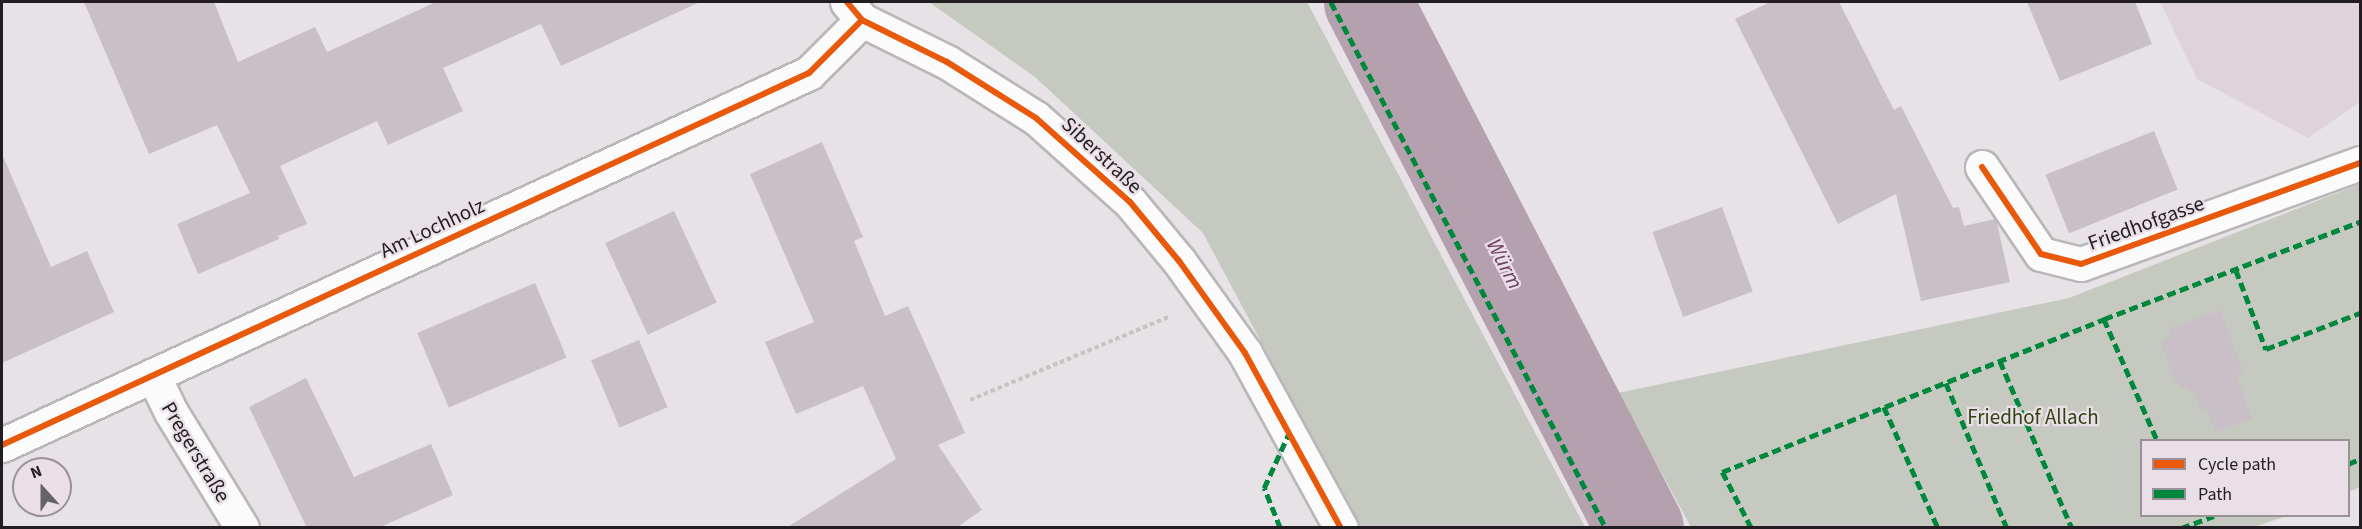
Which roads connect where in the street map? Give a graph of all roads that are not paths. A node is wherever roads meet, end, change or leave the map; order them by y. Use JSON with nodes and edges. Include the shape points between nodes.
{"nodes":[{"id":1,"x":855,"y":11,"type":"edge"},
{"id":2,"x":2361,"y":164,"type":"edge"},
{"id":3,"x":1982,"y":167,"type":"dead end"},
{"id":4,"x":153,"y":375,"type":"junction"},
{"id":5,"x":2,"y":446,"type":"edge"},
{"id":6,"x":242,"y":528,"type":"edge"},
{"id":7,"x":1341,"y":528,"type":"edge"}],
"edges":[{"from":1,"to":4,"type":"street","name":"Am Lochholz","via":[[809,74]]},
{"from":1,"to":7,"type":"street","name":"Siberstraße","via":[[1036,117],[1130,202],[1179,261],[1245,353]]},
{"from":2,"to":3,"type":"street","name":"Friedhofgasse","via":[[2081,264],[2041,254]]},
{"from":4,"to":5,"type":"street","name":"Am Lochholz"},
{"from":4,"to":6,"type":"street","name":"Pregerstraße","via":[[171,412]]}]}
